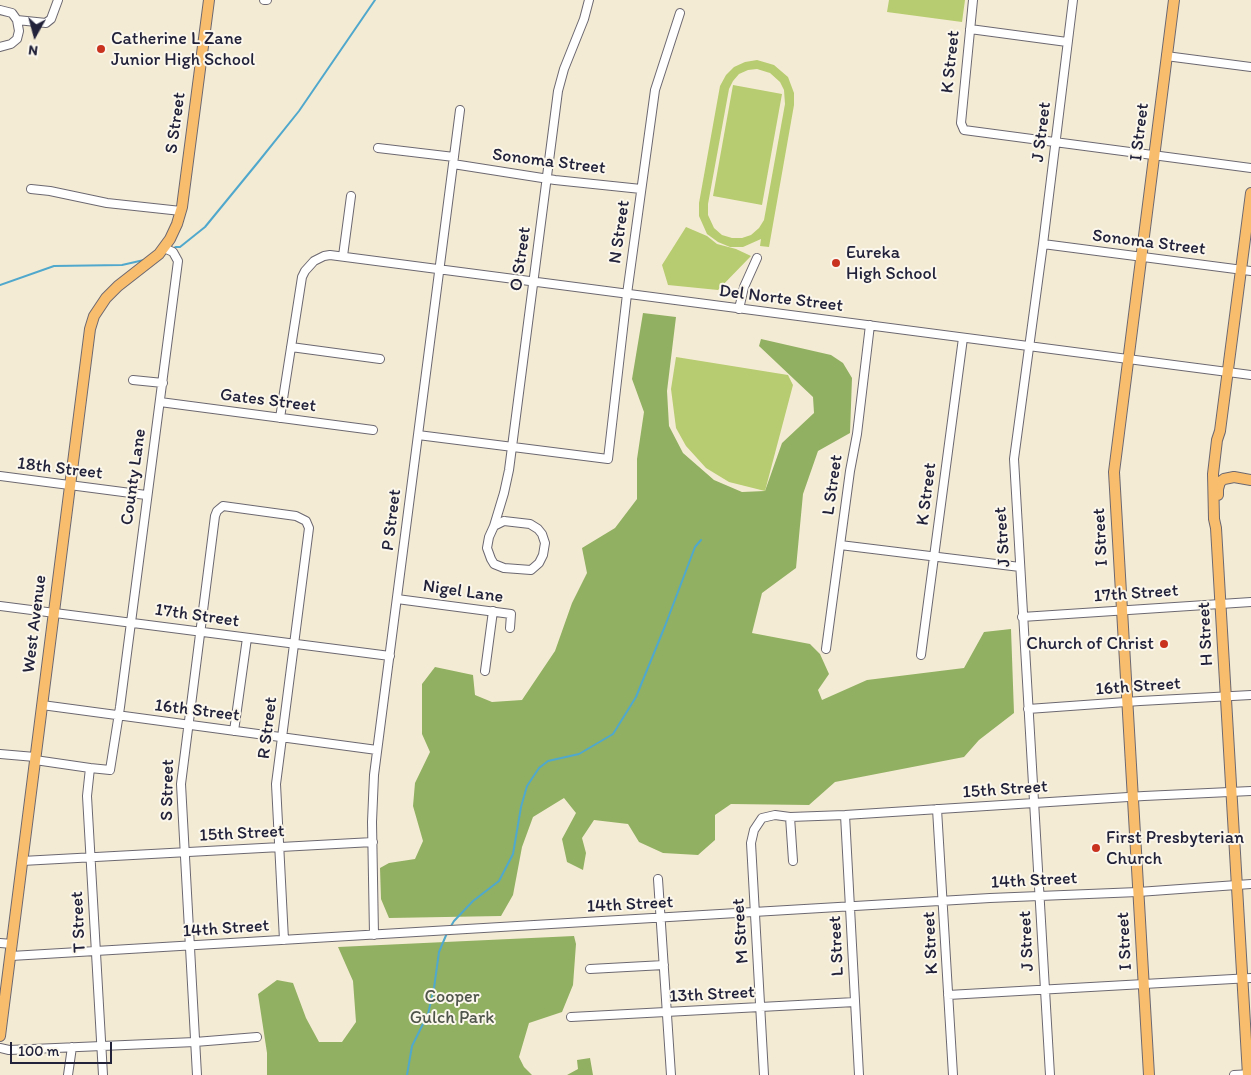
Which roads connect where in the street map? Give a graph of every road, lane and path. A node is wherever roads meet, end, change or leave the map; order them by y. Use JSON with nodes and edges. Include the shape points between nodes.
{"nodes":[{"id":1,"x":58,"y":0,"type":"edge"},
{"id":2,"x":209,"y":0,"type":"edge"},
{"id":3,"x":589,"y":0,"type":"edge"},
{"id":4,"x":973,"y":0,"type":"edge"},
{"id":5,"x":1073,"y":0,"type":"edge"},
{"id":6,"x":1174,"y":0,"type":"edge"},
{"id":7,"x":0,"y":10,"type":"edge"},
{"id":8,"x":680,"y":13,"type":"dead end"},
{"id":9,"x":17,"y":20,"type":"junction"},
{"id":10,"x":970,"y":29,"type":"junction"},
{"id":11,"x":1067,"y":42,"type":"junction"},
{"id":12,"x":0,"y":47,"type":"edge"},
{"id":13,"x":1166,"y":56,"type":"junction"},
{"id":14,"x":1251,"y":67,"type":"edge"},
{"id":15,"x":460,"y":110,"type":"dead end"},
{"id":16,"x":1056,"y":142,"type":"junction"},
{"id":17,"x":378,"y":148,"type":"dead end"},
{"id":18,"x":1154,"y":155,"type":"junction"},
{"id":19,"x":454,"y":161,"type":"junction"},
{"id":20,"x":1251,"y":168,"type":"edge"},
{"id":21,"x":547,"y":179,"type":"junction"},
{"id":22,"x":31,"y":189,"type":"dead end"},
{"id":23,"x":641,"y":189,"type":"junction"},
{"id":24,"x":1251,"y":193,"type":"edge"},
{"id":25,"x":351,"y":196,"type":"dead end"},
{"id":26,"x":181,"y":211,"type":"junction"},
{"id":27,"x":1043,"y":244,"type":"junction"},
{"id":28,"x":164,"y":248,"type":"junction"},
{"id":29,"x":343,"y":256,"type":"junction"},
{"id":30,"x":1142,"y":257,"type":"junction"},
{"id":31,"x":757,"y":258,"type":"dead end"},
{"id":32,"x":440,"y":269,"type":"junction"},
{"id":33,"x":1246,"y":271,"type":"edge"},
{"id":34,"x":533,"y":282,"type":"junction"},
{"id":35,"x":627,"y":294,"type":"junction"},
{"id":36,"x":739,"y":309,"type":"junction"},
{"id":37,"x":870,"y":326,"type":"junction"},
{"id":38,"x":963,"y":338,"type":"junction"},
{"id":39,"x":291,"y":347,"type":"junction"},
{"id":40,"x":1029,"y":347,"type":"junction"},
{"id":41,"x":380,"y":359,"type":"dead end"},
{"id":42,"x":1128,"y":360,"type":"junction"},
{"id":43,"x":1228,"y":372,"type":"junction"},
{"id":44,"x":1251,"y":375,"type":"edge"},
{"id":45,"x":133,"y":380,"type":"dead end"},
{"id":46,"x":163,"y":383,"type":"junction"},
{"id":47,"x":160,"y":402,"type":"junction"},
{"id":48,"x":280,"y":418,"type":"junction"},
{"id":49,"x":373,"y":430,"type":"dead end"},
{"id":50,"x":1220,"y":431,"type":"junction"},
{"id":51,"x":418,"y":435,"type":"junction"},
{"id":52,"x":512,"y":448,"type":"junction"},
{"id":53,"x":0,"y":476,"type":"edge"},
{"id":54,"x":1234,"y":477,"type":"junction"},
{"id":55,"x":1251,"y":480,"type":"edge"},
{"id":56,"x":69,"y":485,"type":"junction"},
{"id":57,"x":146,"y":495,"type":"junction"},
{"id":58,"x":306,"y":521,"type":"joint"},
{"id":59,"x":494,"y":526,"type":"junction"},
{"id":60,"x":1216,"y":528,"type":"junction"},
{"id":61,"x":840,"y":545,"type":"junction"},
{"id":62,"x":934,"y":557,"type":"junction"},
{"id":63,"x":1020,"y":567,"type":"junction"},
{"id":64,"x":397,"y":598,"type":"junction"},
{"id":65,"x":1251,"y":602,"type":"edge"},
{"id":66,"x":1220,"y":604,"type":"junction"},
{"id":67,"x":0,"y":606,"type":"edge"},
{"id":68,"x":1122,"y":610,"type":"junction"},
{"id":69,"x":53,"y":611,"type":"junction"},
{"id":70,"x":493,"y":611,"type":"junction"},
{"id":71,"x":1022,"y":617,"type":"junction"},
{"id":72,"x":131,"y":623,"type":"junction"},
{"id":73,"x":510,"y":628,"type":"dead end"},
{"id":74,"x":200,"y":632,"type":"junction"},
{"id":75,"x":247,"y":638,"type":"junction"},
{"id":76,"x":294,"y":644,"type":"junction"},
{"id":77,"x":826,"y":649,"type":"dead end"},
{"id":78,"x":921,"y":655,"type":"dead end"},
{"id":79,"x":390,"y":656,"type":"junction"},
{"id":80,"x":485,"y":671,"type":"dead end"},
{"id":81,"x":1251,"y":695,"type":"edge"},
{"id":82,"x":1225,"y":696,"type":"junction"},
{"id":83,"x":1126,"y":702,"type":"junction"},
{"id":84,"x":42,"y":705,"type":"junction"},
{"id":85,"x":1028,"y":709,"type":"junction"},
{"id":86,"x":118,"y":716,"type":"junction"},
{"id":87,"x":188,"y":724,"type":"junction"},
{"id":88,"x":234,"y":731,"type":"junction"},
{"id":89,"x":282,"y":736,"type":"junction"},
{"id":90,"x":377,"y":750,"type":"junction"},
{"id":91,"x":0,"y":754,"type":"edge"},
{"id":92,"x":35,"y":759,"type":"junction"},
{"id":93,"x":90,"y":768,"type":"junction"},
{"id":94,"x":1251,"y":790,"type":"edge"},
{"id":95,"x":1232,"y":792,"type":"junction"},
{"id":96,"x":1132,"y":797,"type":"junction"},
{"id":97,"x":1033,"y":803,"type":"junction"},
{"id":98,"x":937,"y":809,"type":"junction"},
{"id":99,"x":844,"y":815,"type":"junction"},
{"id":100,"x":790,"y":817,"type":"junction"},
{"id":101,"x":762,"y":818,"type":"joint"},
{"id":102,"x":373,"y":842,"type":"junction"},
{"id":103,"x":278,"y":846,"type":"junction"},
{"id":104,"x":185,"y":852,"type":"junction"},
{"id":105,"x":90,"y":857,"type":"junction"},
{"id":106,"x":22,"y":861,"type":"junction"},
{"id":107,"x":793,"y":861,"type":"dead end"},
{"id":108,"x":658,"y":879,"type":"dead end"},
{"id":109,"x":1237,"y":884,"type":"junction"},
{"id":110,"x":1251,"y":884,"type":"edge"},
{"id":111,"x":1138,"y":892,"type":"junction"},
{"id":112,"x":1039,"y":896,"type":"junction"},
{"id":113,"x":943,"y":901,"type":"junction"},
{"id":114,"x":850,"y":907,"type":"junction"},
{"id":115,"x":754,"y":912,"type":"junction"},
{"id":116,"x":660,"y":919,"type":"junction"},
{"id":117,"x":374,"y":935,"type":"junction"},
{"id":118,"x":284,"y":940,"type":"junction"},
{"id":119,"x":0,"y":943,"type":"edge"},
{"id":120,"x":12,"y":944,"type":"junction"},
{"id":121,"x":190,"y":946,"type":"junction"},
{"id":122,"x":96,"y":952,"type":"junction"},
{"id":123,"x":10,"y":956,"type":"junction"},
{"id":124,"x":664,"y":965,"type":"junction"},
{"id":125,"x":590,"y":969,"type":"dead end"},
{"id":126,"x":1247,"y":979,"type":"edge"},
{"id":127,"x":1144,"y":984,"type":"junction"},
{"id":128,"x":1045,"y":990,"type":"junction"},
{"id":129,"x":948,"y":995,"type":"junction"},
{"id":130,"x":855,"y":1002,"type":"junction"},
{"id":131,"x":760,"y":1007,"type":"junction"},
{"id":132,"x":667,"y":1012,"type":"junction"},
{"id":133,"x":571,"y":1017,"type":"dead end"},
{"id":134,"x":0,"y":1036,"type":"edge"},
{"id":135,"x":257,"y":1037,"type":"dead end"},
{"id":136,"x":195,"y":1042,"type":"junction"},
{"id":137,"x":101,"y":1046,"type":"junction"},
{"id":138,"x":72,"y":1047,"type":"junction"},
{"id":139,"x":0,"y":1048,"type":"edge"},
{"id":140,"x":1249,"y":1074,"type":"edge"},
{"id":141,"x":68,"y":1075,"type":"edge"},
{"id":142,"x":103,"y":1075,"type":"edge"},
{"id":143,"x":197,"y":1075,"type":"edge"},
{"id":144,"x":671,"y":1075,"type":"edge"},
{"id":145,"x":764,"y":1075,"type":"edge"},
{"id":146,"x":859,"y":1075,"type":"edge"},
{"id":147,"x":953,"y":1075,"type":"edge"},
{"id":148,"x":1050,"y":1075,"type":"edge"},
{"id":149,"x":1149,"y":1075,"type":"edge"},
{"id":150,"x":1234,"y":1075,"type":"edge"}],
"edges":[{"from":1,"to":9,"type":"street","via":[[51,19],[46,23]]},
{"from":2,"to":26,"type":"main road","name":"S Street"},
{"from":3,"to":21,"type":"street","name":"O Street","via":[[559,85]]},
{"from":4,"to":10,"type":"street","name":"K Street"},
{"from":5,"to":11,"type":"street","name":"J Street"},
{"from":6,"to":13,"type":"main road","name":"I Street"},
{"from":7,"to":9,"type":"street","via":[[12,13]]},
{"from":8,"to":23,"type":"street","name":"N Street","via":[[655,90]]},
{"from":9,"to":12,"type":"street","via":[[19,31],[16,39]]},
{"from":10,"to":11,"type":"street"},
{"from":10,"to":16,"type":"street","name":"K Street","via":[[961,123],[964,130]]},
{"from":11,"to":16,"type":"street","name":"J Street"},
{"from":13,"to":14,"type":"street"},
{"from":13,"to":18,"type":"main road","name":"I Street"},
{"from":15,"to":19,"type":"street","name":"P Street"},
{"from":16,"to":18,"type":"street"},
{"from":16,"to":27,"type":"street","name":"J Street"},
{"from":17,"to":19,"type":"street","name":"Sonoma Street"},
{"from":18,"to":20,"type":"street"},
{"from":18,"to":30,"type":"main road","name":"I Street"},
{"from":19,"to":21,"type":"street","name":"Sonoma Street"},
{"from":19,"to":32,"type":"street","name":"P Street"},
{"from":21,"to":23,"type":"street","name":"Sonoma Street"},
{"from":21,"to":34,"type":"street","name":"O Street"},
{"from":22,"to":26,"type":"street","via":[[107,203]]},
{"from":23,"to":35,"type":"street","name":"N Street"},
{"from":24,"to":33,"type":"main road","name":"H Street"},
{"from":25,"to":29,"type":"street"},
{"from":26,"to":28,"type":"main road","name":"S Street"},
{"from":27,"to":30,"type":"street","name":"Sonoma Street"},
{"from":27,"to":40,"type":"street","name":"J Street"},
{"from":28,"to":46,"type":"street","name":"County Lane","via":[[173,252],[178,261]]},
{"from":28,"to":56,"type":"main road","name":"West Avenue","via":[[110,294],[92,320]]},
{"from":29,"to":32,"type":"street","name":"Del Norte Street"},
{"from":29,"to":39,"type":"street","name":"Del Norte Street","via":[[324,256],[310,265],[302,277]]},
{"from":30,"to":33,"type":"street","name":"Sonoma Street"},
{"from":30,"to":42,"type":"main road","name":"I Street"},
{"from":31,"to":36,"type":"street","via":[[744,287]]},
{"from":32,"to":34,"type":"street","name":"Del Norte Street"},
{"from":32,"to":51,"type":"street","name":"P Street"},
{"from":33,"to":43,"type":"main road","name":"H Street"},
{"from":34,"to":35,"type":"street","name":"Del Norte Street"},
{"from":34,"to":52,"type":"street","name":"O Street"},
{"from":35,"to":36,"type":"street","name":"Del Norte Street"},
{"from":35,"to":52,"type":"street","name":"N Street","via":[[608,459]]},
{"from":36,"to":37,"type":"street","name":"Del Norte Street"},
{"from":37,"to":38,"type":"street","name":"Del Norte Street"},
{"from":37,"to":61,"type":"street","name":"L Street"},
{"from":38,"to":40,"type":"street","name":"Del Norte Street"},
{"from":38,"to":62,"type":"street","name":"K Street"},
{"from":39,"to":41,"type":"street"},
{"from":39,"to":48,"type":"street"},
{"from":40,"to":42,"type":"street","name":"Del Norte Street"},
{"from":40,"to":63,"type":"street","name":"J Street","via":[[1014,459]]},
{"from":42,"to":43,"type":"street","name":"Del Norte Street"},
{"from":42,"to":68,"type":"main road","name":"I Street","via":[[1114,472]]},
{"from":43,"to":44,"type":"street","name":"Del Norte Street"},
{"from":43,"to":50,"type":"main road","name":"H Street"},
{"from":45,"to":46,"type":"street"},
{"from":46,"to":47,"type":"street","name":"County Lane"},
{"from":47,"to":48,"type":"street","name":"Gates Street"},
{"from":47,"to":57,"type":"street","name":"County Lane"},
{"from":48,"to":49,"type":"street","name":"Gates Street"},
{"from":50,"to":54,"type":"main road","via":[[1220,466]]},
{"from":50,"to":60,"type":"main road","name":"H Street","via":[[1213,474]]},
{"from":51,"to":52,"type":"street"},
{"from":51,"to":64,"type":"street","name":"P Street"},
{"from":52,"to":59,"type":"street","name":"O Street"},
{"from":53,"to":56,"type":"street","name":"18th Street"},
{"from":54,"to":55,"type":"main road"},
{"from":54,"to":60,"type":"main road","via":[[1220,482],[1220,518]]},
{"from":56,"to":57,"type":"street","name":"18th Street"},
{"from":56,"to":69,"type":"main road","name":"West Avenue"},
{"from":57,"to":72,"type":"street","name":"County Lane"},
{"from":58,"to":74,"type":"street","name":"S Street","via":[[296,516],[229,506],[218,509]]},
{"from":58,"to":76,"type":"street","name":"R Street","via":[[308,532]]},
{"from":59,"to":59,"type":"street","via":[[509,521],[526,523],[538,529],[544,543],[539,563],[526,571],[494,564],[488,554],[487,542]]},
{"from":60,"to":66,"type":"main road","name":"H Street"},
{"from":61,"to":62,"type":"street"},
{"from":61,"to":77,"type":"street","name":"L Street"},
{"from":62,"to":63,"type":"street"},
{"from":62,"to":78,"type":"street","name":"K Street"},
{"from":63,"to":71,"type":"street","name":"J Street"},
{"from":64,"to":70,"type":"street","name":"Nigel Lane"},
{"from":64,"to":79,"type":"street","name":"P Street"},
{"from":65,"to":66,"type":"street","name":"17th Street"},
{"from":66,"to":68,"type":"street","name":"17th Street"},
{"from":66,"to":82,"type":"main road","name":"H Street"},
{"from":67,"to":69,"type":"street","name":"17th Street"},
{"from":68,"to":71,"type":"street","name":"17th Street"},
{"from":68,"to":83,"type":"main road","name":"I Street"},
{"from":69,"to":72,"type":"street","name":"17th Street"},
{"from":69,"to":84,"type":"main road","name":"West Avenue"},
{"from":70,"to":73,"type":"street","name":"Nigel Lane","via":[[511,614]]},
{"from":70,"to":80,"type":"street"},
{"from":71,"to":85,"type":"street","name":"J Street"},
{"from":72,"to":74,"type":"street","name":"17th Street"},
{"from":72,"to":86,"type":"street","name":"County Lane"},
{"from":74,"to":75,"type":"street","name":"17th Street"},
{"from":74,"to":87,"type":"street","name":"S Street"},
{"from":75,"to":76,"type":"street","name":"17th Street"},
{"from":75,"to":88,"type":"street"},
{"from":76,"to":79,"type":"street","name":"17th Street"},
{"from":76,"to":89,"type":"street","name":"R Street"},
{"from":79,"to":90,"type":"street","name":"P Street"},
{"from":81,"to":82,"type":"street","name":"16th Street"},
{"from":82,"to":83,"type":"street","name":"16th Street"},
{"from":82,"to":95,"type":"main road","name":"H Street"},
{"from":83,"to":85,"type":"street","name":"16th Street"},
{"from":83,"to":96,"type":"main road","name":"I Street"},
{"from":84,"to":86,"type":"street","name":"16th Street"},
{"from":84,"to":92,"type":"main road","name":"West Avenue"},
{"from":85,"to":97,"type":"street","name":"J Street"},
{"from":86,"to":87,"type":"street","name":"16th Street"},
{"from":86,"to":93,"type":"street","via":[[110,770]]},
{"from":87,"to":88,"type":"street","name":"16th Street"},
{"from":87,"to":104,"type":"street","name":"S Street","via":[[181,784]]},
{"from":88,"to":89,"type":"street","name":"16th Street"},
{"from":89,"to":90,"type":"street","name":"16th Street"},
{"from":89,"to":103,"type":"street","name":"R Street","via":[[276,784]]},
{"from":90,"to":102,"type":"street","name":"P Street","via":[[372,800]]},
{"from":91,"to":92,"type":"street"},
{"from":92,"to":93,"type":"street"},
{"from":92,"to":106,"type":"main road","name":"West Avenue"},
{"from":93,"to":105,"type":"street","name":"T Street"},
{"from":94,"to":95,"type":"street","name":"15th Street"},
{"from":95,"to":96,"type":"street","name":"15th Street"},
{"from":95,"to":109,"type":"main road","name":"H Street"},
{"from":96,"to":97,"type":"street","name":"15th Street"},
{"from":96,"to":111,"type":"main road","name":"I Street"},
{"from":97,"to":98,"type":"street","name":"15th Street"},
{"from":97,"to":112,"type":"street","name":"J Street"},
{"from":98,"to":99,"type":"street","name":"15th Street"},
{"from":98,"to":113,"type":"street","name":"K Street"},
{"from":99,"to":100,"type":"street","name":"15th Street"},
{"from":99,"to":114,"type":"street","name":"L Street"},
{"from":100,"to":101,"type":"street","name":"15th Street","via":[[775,815]]},
{"from":100,"to":107,"type":"street"},
{"from":101,"to":115,"type":"street","name":"M Street","via":[[750,843]]},
{"from":102,"to":103,"type":"street","name":"15th Street"},
{"from":102,"to":117,"type":"street","name":"P Street"},
{"from":103,"to":104,"type":"street","name":"15th Street"},
{"from":103,"to":118,"type":"street","name":"R Street"},
{"from":104,"to":105,"type":"street","name":"15th Street"},
{"from":104,"to":121,"type":"street","name":"S Street"},
{"from":105,"to":106,"type":"street","name":"15th Street"},
{"from":105,"to":122,"type":"street","name":"T Street"},
{"from":106,"to":120,"type":"main road","name":"West Avenue"},
{"from":108,"to":116,"type":"street"},
{"from":109,"to":110,"type":"street","name":"14th Street"},
{"from":109,"to":111,"type":"street","name":"14th Street"},
{"from":109,"to":126,"type":"main road","name":"H Street"},
{"from":111,"to":112,"type":"street","name":"14th Street"},
{"from":111,"to":127,"type":"main road","name":"I Street"},
{"from":112,"to":113,"type":"street","name":"14th Street"},
{"from":112,"to":128,"type":"street","name":"J Street"},
{"from":113,"to":114,"type":"street","name":"14th Street"},
{"from":113,"to":129,"type":"street","name":"K Street"},
{"from":114,"to":115,"type":"street","name":"14th Street"},
{"from":114,"to":130,"type":"street","name":"L Street"},
{"from":115,"to":116,"type":"street","name":"14th Street"},
{"from":115,"to":131,"type":"street","name":"M Street"},
{"from":116,"to":117,"type":"street","name":"14th Street"},
{"from":116,"to":124,"type":"street"},
{"from":117,"to":118,"type":"street","name":"14th Street"},
{"from":118,"to":121,"type":"street","name":"14th Street"},
{"from":119,"to":120,"type":"street"},
{"from":120,"to":123,"type":"main road","name":"West Avenue"},
{"from":121,"to":122,"type":"street","name":"14th Street"},
{"from":121,"to":136,"type":"street","name":"S Street"},
{"from":122,"to":123,"type":"street","name":"14th Street"},
{"from":122,"to":137,"type":"street","name":"T Street"},
{"from":123,"to":134,"type":"main road","name":"West Avenue"},
{"from":124,"to":125,"type":"street"},
{"from":124,"to":132,"type":"street"},
{"from":126,"to":127,"type":"street"},
{"from":126,"to":140,"type":"main road","name":"H Street"},
{"from":127,"to":128,"type":"street"},
{"from":127,"to":149,"type":"main road","name":"I Street"},
{"from":128,"to":129,"type":"street"},
{"from":128,"to":148,"type":"street","name":"J Street"},
{"from":129,"to":147,"type":"street","name":"K Street"},
{"from":130,"to":131,"type":"street","name":"13th Street"},
{"from":130,"to":146,"type":"street","name":"L Street"},
{"from":131,"to":132,"type":"street","name":"13th Street"},
{"from":131,"to":145,"type":"street","name":"M Street"},
{"from":132,"to":133,"type":"street","name":"13th Street"},
{"from":132,"to":144,"type":"street"},
{"from":135,"to":136,"type":"street"},
{"from":136,"to":137,"type":"street"},
{"from":136,"to":143,"type":"street","name":"S Street"},
{"from":137,"to":138,"type":"street"},
{"from":137,"to":142,"type":"street","name":"T Street"},
{"from":138,"to":139,"type":"street"},
{"from":138,"to":141,"type":"street"},
{"from":140,"to":150,"type":"street"}]}
